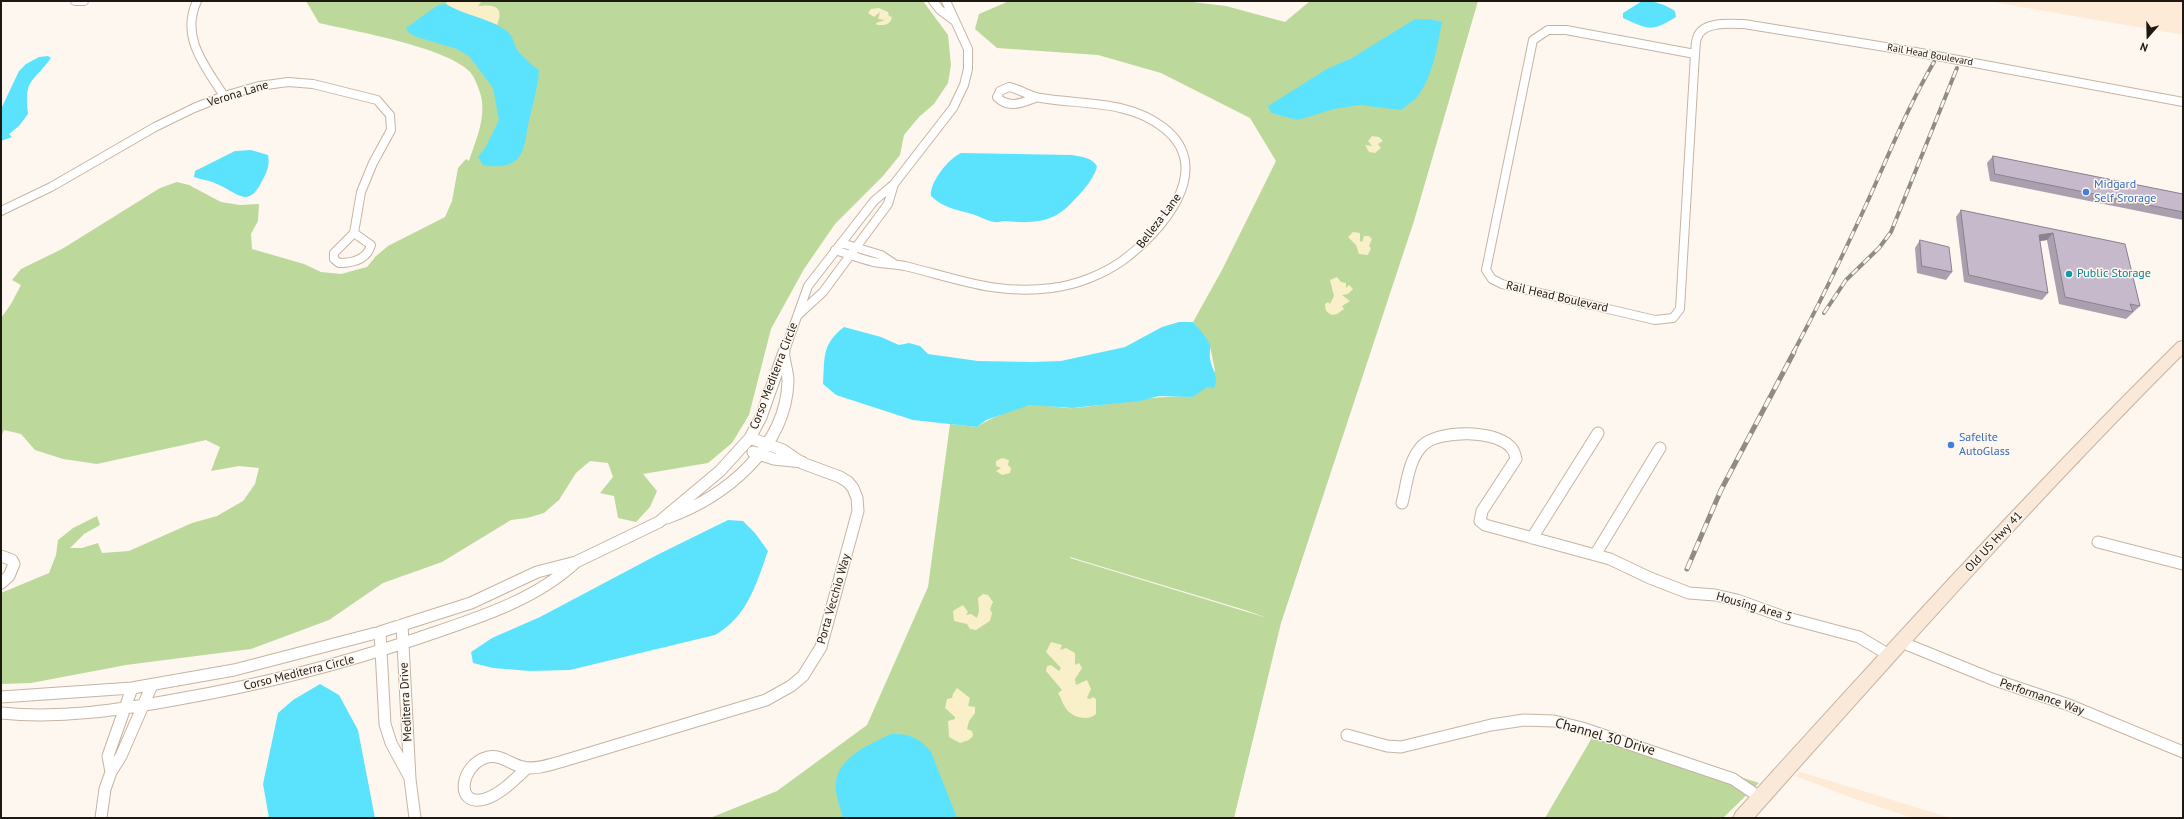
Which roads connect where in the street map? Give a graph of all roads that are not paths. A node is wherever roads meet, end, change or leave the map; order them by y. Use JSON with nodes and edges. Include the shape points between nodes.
{"nodes":[{"id":1,"x":74,"y":1,"type":"edge"},
{"id":2,"x":84,"y":1,"type":"edge"},
{"id":3,"x":197,"y":1,"type":"edge"},
{"id":4,"x":933,"y":1,"type":"edge"},
{"id":5,"x":946,"y":1,"type":"edge"},
{"id":6,"x":955,"y":21,"type":"junction"},
{"id":7,"x":1696,"y":54,"type":"junction"},
{"id":8,"x":224,"y":96,"type":"junction"},
{"id":9,"x":1035,"y":98,"type":"dead end"},
{"id":10,"x":2183,"y":102,"type":"edge"},
{"id":11,"x":894,"y":184,"type":"junction"},
{"id":12,"x":1,"y":212,"type":"edge"},
{"id":13,"x":354,"y":233,"type":"dead end"},
{"id":14,"x":841,"y":243,"type":"junction"},
{"id":15,"x":835,"y":250,"type":"junction"},
{"id":16,"x":853,"y":251,"type":"junction"},
{"id":17,"x":798,"y":315,"type":"junction"},
{"id":18,"x":2183,"y":346,"type":"edge"},
{"id":19,"x":784,"y":357,"type":"junction"},
{"id":20,"x":1598,"y":433,"type":"dead end"},
{"id":21,"x":750,"y":438,"type":"junction"},
{"id":22,"x":765,"y":444,"type":"junction"},
{"id":23,"x":742,"y":448,"type":"junction"},
{"id":24,"x":1660,"y":448,"type":"dead end"},
{"id":25,"x":758,"y":454,"type":"junction"},
{"id":26,"x":802,"y":462,"type":"junction"},
{"id":27,"x":1402,"y":503,"type":"dead end"},
{"id":28,"x":659,"y":522,"type":"junction"},
{"id":29,"x":1532,"y":538,"type":"junction"},
{"id":30,"x":2098,"y":542,"type":"dead end"},
{"id":31,"x":1595,"y":555,"type":"junction"},
{"id":32,"x":1,"y":556,"type":"edge"},
{"id":33,"x":576,"y":562,"type":"junction"},
{"id":34,"x":2183,"y":564,"type":"edge"},
{"id":35,"x":1,"y":583,"type":"edge"},
{"id":36,"x":402,"y":625,"type":"junction"},
{"id":37,"x":380,"y":632,"type":"junction"},
{"id":38,"x":1901,"y":642,"type":"junction"},
{"id":39,"x":403,"y":643,"type":"junction"},
{"id":40,"x":381,"y":650,"type":"junction"},
{"id":41,"x":1889,"y":655,"type":"junction"},
{"id":42,"x":152,"y":685,"type":"junction"},
{"id":43,"x":132,"y":688,"type":"junction"},
{"id":44,"x":1,"y":697,"type":"edge"},
{"id":45,"x":144,"y":705,"type":"junction"},
{"id":46,"x":125,"y":708,"type":"junction"},
{"id":47,"x":1,"y":713,"type":"edge"},
{"id":48,"x":1347,"y":735,"type":"dead end"},
{"id":49,"x":2183,"y":752,"type":"edge"},
{"id":50,"x":527,"y":768,"type":"junction"},
{"id":51,"x":111,"y":772,"type":"junction"},
{"id":52,"x":410,"y":779,"type":"junction"},
{"id":53,"x":1760,"y":798,"type":"junction"},
{"id":54,"x":101,"y":818,"type":"edge"},
{"id":55,"x":415,"y":818,"type":"edge"},
{"id":56,"x":1742,"y":818,"type":"edge"}],
"edges":[{"from":1,"to":2,"type":"street"},
{"from":3,"to":8,"type":"street","via":[[190,13],[194,44]]},
{"from":4,"to":6,"type":"street","name":"Corso Mediterra Circle"},
{"from":5,"to":6,"type":"street","name":"Corso Mediterra Circle"},
{"from":6,"to":11,"type":"street","name":"Corso Mediterra Circle","via":[[968,49],[968,69],[964,85],[953,108]]},
{"from":7,"to":7,"type":"street","name":"Rail Head Boulevard","via":[[1678,314],[1669,320],[1655,320],[1502,284],[1492,279],[1486,266],[1533,40],[1536,36],[1548,30],[1566,30]]},
{"from":7,"to":10,"type":"street","name":"Rail Head Boulevard","via":[[1697,37],[1703,29],[1722,24],[1744,24],[1910,51]]},
{"from":8,"to":12,"type":"street","name":"Verona Lane","via":[[155,127],[51,187]]},
{"from":8,"to":13,"type":"street","name":"Verona Lane","via":[[259,86],[288,82],[303,83],[364,96],[377,100],[384,107],[390,115],[391,130],[361,192]]},
{"from":9,"to":16,"type":"street","name":"Belleza Lane","via":[[1126,109],[1158,123],[1176,141],[1187,166],[1184,187],[1177,201],[1144,244],[1121,263],[1097,275],[1074,283],[1030,290],[982,287],[894,264],[875,262]]},
{"from":11,"to":14,"type":"street","name":"Corso Mediterra Circle","via":[[874,201]]},
{"from":11,"to":16,"type":"street","name":"Corso Mediterra Circle","via":[[888,204]]},
{"from":14,"to":15,"type":"street","name":"Corso Mediterra Circle"},
{"from":14,"to":16,"type":"street","name":"Belleza Lane"},
{"from":15,"to":16,"type":"street","name":"Belleza Lane"},
{"from":15,"to":17,"type":"street","name":"Corso Mediterra Circle","via":[[808,286]]},
{"from":16,"to":17,"type":"street","name":"Corso Mediterra Circle","via":[[823,292]]},
{"from":17,"to":19,"type":"street","name":"Corso Mediterra Circle"},
{"from":18,"to":38,"type":"street","name":"Old US Hwy 41","via":[[2117,411]]},
{"from":19,"to":21,"type":"street","name":"Corso Mediterra Circle","via":[[761,417]]},
{"from":19,"to":22,"type":"street","via":[[788,380],[785,402],[775,429]]},
{"from":20,"to":29,"type":"street"},
{"from":21,"to":22,"type":"street","name":"Porta Vecchio Way"},
{"from":21,"to":23,"type":"street","name":"Corso Mediterra Circle"},
{"from":22,"to":25,"type":"street"},
{"from":22,"to":26,"type":"street","name":"Porta Vecchio Way","via":[[789,452]]},
{"from":23,"to":25,"type":"street"},
{"from":23,"to":28,"type":"street","name":"Corso Mediterra Circle","via":[[720,471]]},
{"from":24,"to":31,"type":"street"},
{"from":25,"to":26,"type":"street","via":[[774,459]]},
{"from":25,"to":28,"type":"street","via":[[739,476],[714,496],[694,508]]},
{"from":26,"to":50,"type":"street","name":"Porta Vecchio Way","via":[[842,477],[854,488],[858,502],[858,511],[824,638],[816,658],[803,676],[766,700],[593,752]]},
{"from":27,"to":29,"type":"street","name":"Housing Area 5","via":[[1417,453],[1429,440],[1452,434],[1492,438],[1510,446],[1515,452],[1516,460],[1482,511],[1480,521],[1485,526]]},
{"from":28,"to":33,"type":"street","name":"Corso Mediterra Circle"},
{"from":29,"to":31,"type":"street","name":"Housing Area 5"},
{"from":30,"to":34,"type":"street"},
{"from":31,"to":41,"type":"street","name":"Housing Area 5","via":[[1622,564],[1689,594],[1715,595],[1737,600],[1859,637]]},
{"from":32,"to":35,"type":"street","via":[[12,560],[14,564],[9,576]]},
{"from":33,"to":36,"type":"street","name":"Corso Mediterra Circle","via":[[537,572],[471,603]]},
{"from":33,"to":39,"type":"street","name":"Corso Mediterra Circle","via":[[563,576],[542,589],[464,623]]},
{"from":36,"to":37,"type":"street","name":"Corso Mediterra Circle"},
{"from":36,"to":39,"type":"street","name":"Mediterra Drive"},
{"from":37,"to":40,"type":"street","name":"Mediterra Drive"},
{"from":37,"to":42,"type":"street","name":"Corso Mediterra Circle","via":[[234,670]]},
{"from":38,"to":41,"type":"street","name":"Old US Hwy 41"},
{"from":38,"to":49,"type":"street","name":"Performance Way"},
{"from":39,"to":40,"type":"street","name":"Corso Mediterra Circle"},
{"from":39,"to":52,"type":"street","name":"Mediterra Drive"},
{"from":40,"to":45,"type":"street","name":"Corso Mediterra Circle","via":[[293,677]]},
{"from":40,"to":52,"type":"street","name":"Mediterra Drive","via":[[385,724],[391,743]]},
{"from":41,"to":53,"type":"street","name":"Old US Hwy 41"},
{"from":42,"to":43,"type":"street","name":"Corso Mediterra Circle"},
{"from":42,"to":45,"type":"street"},
{"from":43,"to":44,"type":"street","name":"Corso Mediterra Circle"},
{"from":43,"to":46,"type":"street"},
{"from":45,"to":46,"type":"street","name":"Corso Mediterra Circle"},
{"from":45,"to":51,"type":"street"},
{"from":46,"to":47,"type":"street","name":"Corso Mediterra Circle","via":[[74,714],[20,716]]},
{"from":46,"to":51,"type":"street","via":[[108,756]]},
{"from":48,"to":53,"type":"street","name":"Channel 30 Drive","via":[[1387,746],[1401,747],[1491,725],[1524,720],[1554,721],[1733,779]]},
{"from":50,"to":50,"type":"street","name":"Porta Vecchio Way","via":[[502,791],[483,800],[473,800],[463,789],[464,780],[470,769],[480,760],[490,756]]},
{"from":51,"to":54,"type":"street","via":[[105,789]]},
{"from":52,"to":55,"type":"street","name":"Mediterra Drive"},
{"from":53,"to":56,"type":"street","name":"Old US Hwy 41"}]}
